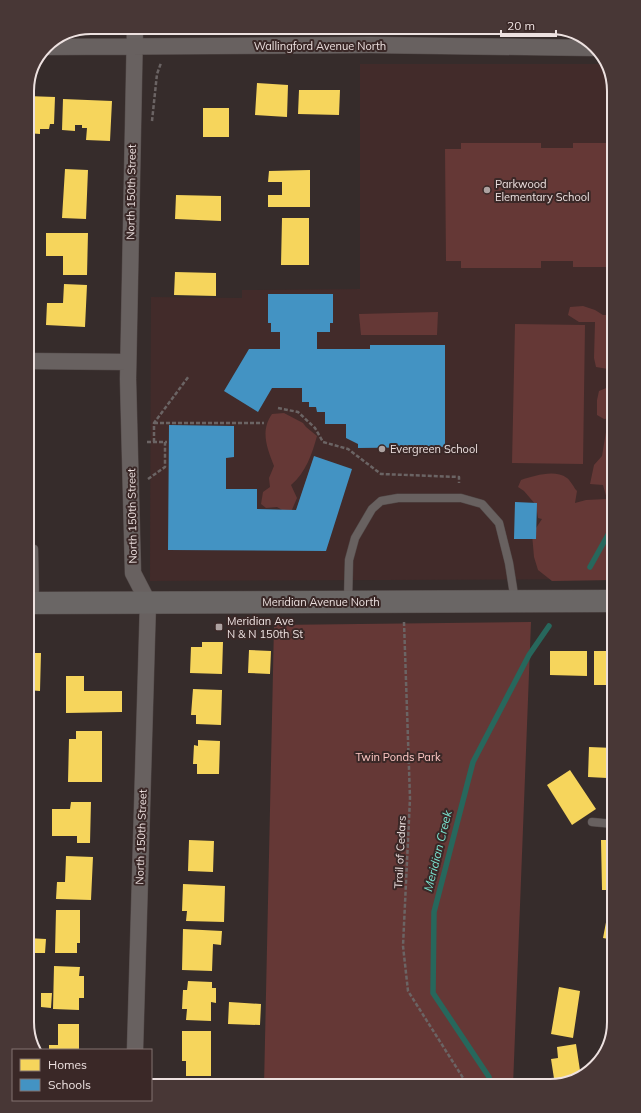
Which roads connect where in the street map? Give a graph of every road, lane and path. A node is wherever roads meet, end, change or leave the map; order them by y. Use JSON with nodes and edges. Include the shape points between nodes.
{"nodes":[{"id":1,"x":135,"y":34,"type":"edge"},
{"id":2,"x":56,"y":47,"type":"edge"},
{"id":3,"x":134,"y":47,"type":"junction"},
{"id":4,"x":587,"y":48,"type":"edge"},
{"id":5,"x":34,"y":361,"type":"edge"},
{"id":6,"x":128,"y":362,"type":"junction"},
{"id":7,"x":188,"y":376,"type":"dead end"},
{"id":8,"x":278,"y":408,"type":"dead end"},
{"id":9,"x":154,"y":423,"type":"junction"},
{"id":10,"x":264,"y":423,"type":"dead end"},
{"id":11,"x":146,"y":442,"type":"dead end"},
{"id":12,"x":154,"y":442,"type":"junction"},
{"id":13,"x":146,"y":481,"type":"dead end"},
{"id":14,"x":459,"y":483,"type":"dead end"},
{"id":15,"x":607,"y":601,"type":"edge"},
{"id":16,"x":148,"y":602,"type":"junction"},
{"id":17,"x":348,"y":602,"type":"junction"},
{"id":18,"x":404,"y":602,"type":"junction"},
{"id":19,"x":515,"y":602,"type":"junction"},
{"id":20,"x":34,"y":603,"type":"edge"},
{"id":21,"x":592,"y":822,"type":"dead end"},
{"id":22,"x":607,"y":823,"type":"edge"},
{"id":23,"x":135,"y":1049,"type":"edge"},
{"id":24,"x":464,"y":1079,"type":"edge"}],
"edges":[{"from":1,"to":3,"type":"street","name":"North 150th Street"},
{"from":2,"to":3,"type":"street","name":"Wallingford Avenue North"},
{"from":3,"to":4,"type":"street","name":"Wallingford Avenue North","via":[[370,45]]},
{"from":3,"to":6,"type":"street","name":"North 150th Street"},
{"from":5,"to":6,"type":"street"},
{"from":6,"to":16,"type":"street","name":"North 150th Street","via":[[133,573]]},
{"from":7,"to":9,"type":"path"},
{"from":8,"to":14,"type":"path","via":[[298,412],[315,428],[324,442],[348,449],[381,474],[459,477]]},
{"from":9,"to":10,"type":"path"},
{"from":9,"to":12,"type":"path"},
{"from":11,"to":12,"type":"path"},
{"from":12,"to":13,"type":"path","via":[[166,442],[165,467]]},
{"from":15,"to":19,"type":"street","name":"Meridian Avenue North"},
{"from":16,"to":17,"type":"street","name":"Meridian Avenue North"},
{"from":16,"to":20,"type":"street","name":"Meridian Avenue North"},
{"from":16,"to":23,"type":"street","name":"North 150th Street"},
{"from":17,"to":18,"type":"street","name":"Meridian Avenue North"},
{"from":17,"to":19,"type":"lane","via":[[349,560],[355,538],[372,509],[381,501],[398,498],[461,498],[482,504],[499,523]]},
{"from":18,"to":19,"type":"street","name":"Meridian Avenue North"},
{"from":18,"to":24,"type":"path","name":"Trail of Cedars","via":[[410,798],[403,946],[408,991]]},
{"from":21,"to":22,"type":"lane"}]}
